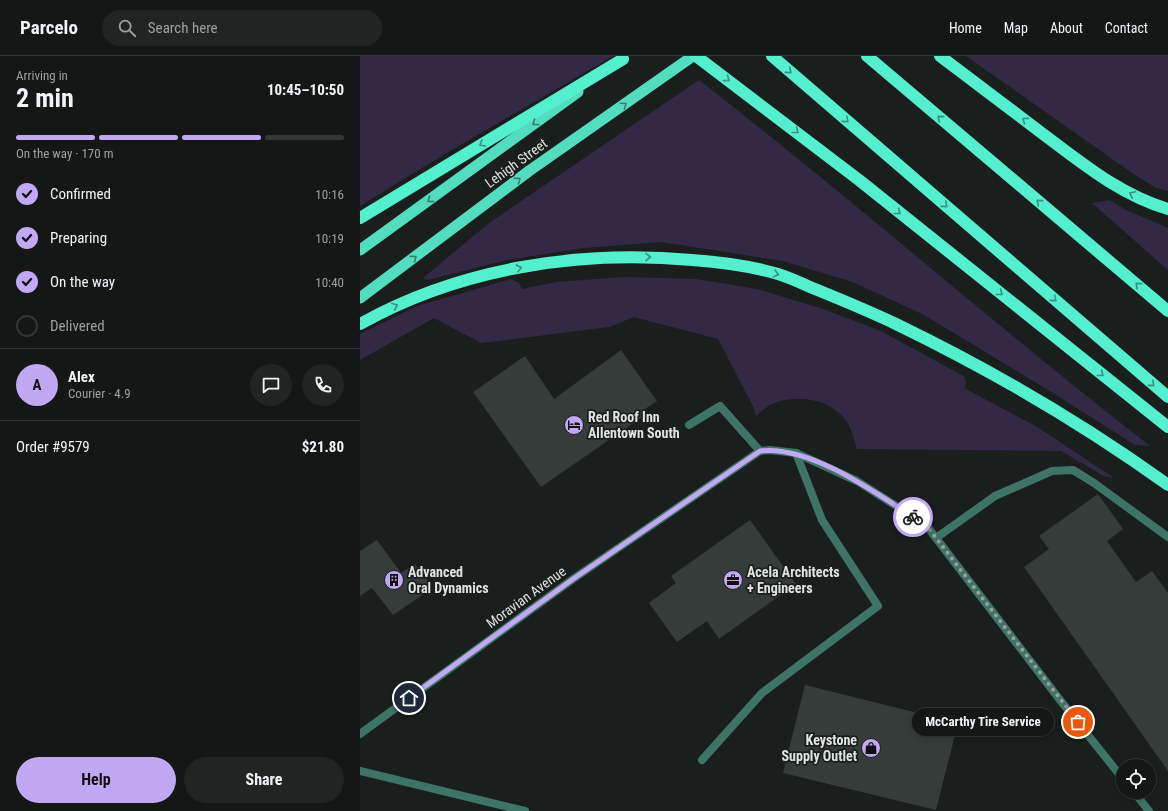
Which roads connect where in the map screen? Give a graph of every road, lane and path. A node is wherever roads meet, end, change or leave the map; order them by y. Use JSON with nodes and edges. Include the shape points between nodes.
{"nodes":[{"id":1,"x":695,"y":56,"type":"edge"},
{"id":2,"x":772,"y":56,"type":"edge"},
{"id":3,"x":867,"y":56,"type":"edge"},
{"id":4,"x":940,"y":56,"type":"edge"},
{"id":5,"x":625,"y":58,"type":"edge"},
{"id":6,"x":1168,"y":209,"type":"edge"},
{"id":7,"x":360,"y":218,"type":"edge"},
{"id":8,"x":360,"y":250,"type":"edge"},
{"id":9,"x":360,"y":298,"type":"edge"},
{"id":10,"x":1168,"y":311,"type":"edge"},
{"id":11,"x":360,"y":324,"type":"edge"},
{"id":12,"x":1168,"y":397,"type":"edge"},
{"id":13,"x":689,"y":425,"type":"dead end"},
{"id":14,"x":1168,"y":427,"type":"edge"},
{"id":15,"x":760,"y":451,"type":"junction"},
{"id":16,"x":796,"y":453,"type":"junction"},
{"id":17,"x":1168,"y":485,"type":"edge"},
{"id":18,"x":1168,"y":537,"type":"edge"},
{"id":19,"x":936,"y":538,"type":"junction"},
{"id":20,"x":360,"y":734,"type":"edge"},
{"id":21,"x":702,"y":760,"type":"dead end"},
{"id":22,"x":1116,"y":770,"type":"edge"},
{"id":23,"x":360,"y":772,"type":"edge"},
{"id":24,"x":1140,"y":799,"type":"edge"},
{"id":25,"x":525,"y":811,"type":"edge"},
{"id":26,"x":1149,"y":811,"type":"edge"}],
"edges":[{"from":9,"to":1,"type":"highway","name":"Lehigh Street","one_way":true,"via":[[529,172]]},
{"from":1,"to":14,"type":"highway","one_way":true,"via":[[765,107]]},
{"from":2,"to":12,"type":"highway","one_way":true},
{"from":10,"to":3,"type":"highway","one_way":true},
{"from":6,"to":4,"type":"highway","one_way":true,"via":[[1154,205],[1094,173]]},
{"from":5,"to":7,"type":"highway","one_way":true},
{"from":5,"to":8,"type":"highway","name":"Lehigh Street","one_way":true},
{"from":11,"to":17,"type":"highway","one_way":true,"via":[[404,302],[464,281],[526,266],[589,258],[669,258],[716,262],[778,274],[860,307],[958,354],[1099,436]]},
{"from":13,"to":15,"type":"street","via":[[720,406]]},
{"from":15,"to":16,"type":"street"},
{"from":15,"to":20,"type":"street","name":"Moravian Avenue","via":[[573,579]]},
{"from":16,"to":19,"type":"street","via":[[857,481],[926,525]]},
{"from":16,"to":21,"type":"street","via":[[822,520],[878,606],[762,693]]},
{"from":18,"to":19,"type":"street","via":[[1073,470],[1052,472],[995,496]]},
{"from":19,"to":22,"type":"street"},
{"from":23,"to":25,"type":"street"},
{"from":24,"to":26,"type":"street"}]}
